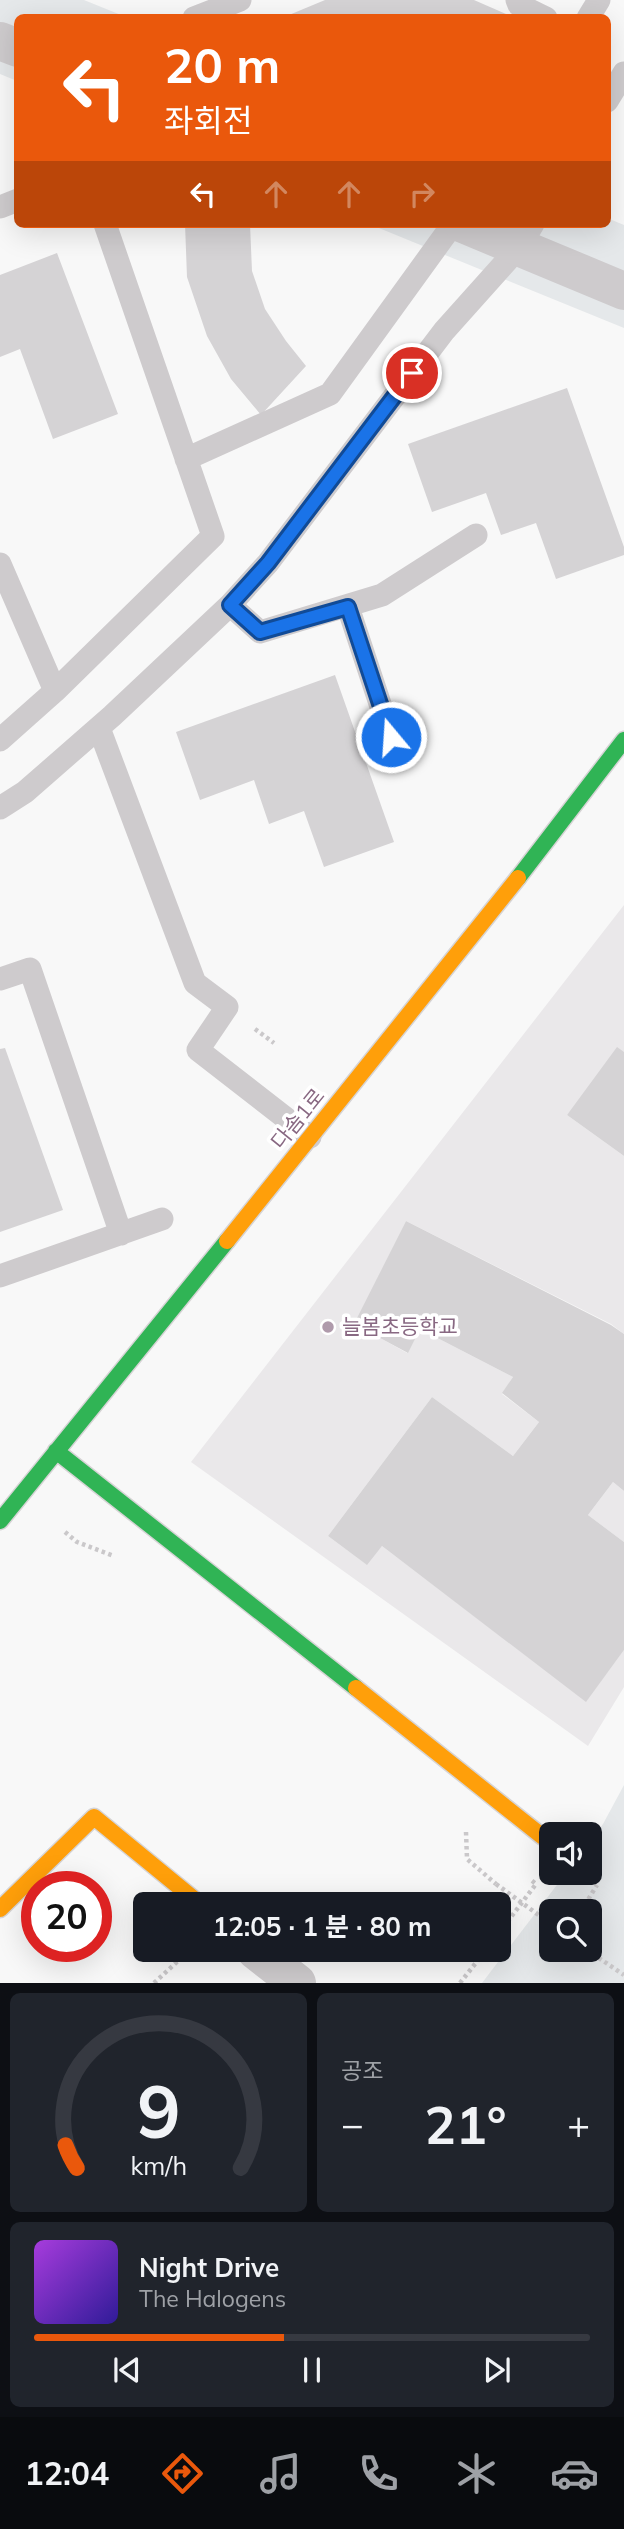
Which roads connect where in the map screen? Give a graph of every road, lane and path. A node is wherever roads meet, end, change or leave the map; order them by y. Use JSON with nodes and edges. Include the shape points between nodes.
{"nodes":[{"id":1,"x":240,"y":0,"type":"edge"},
{"id":2,"x":517,"y":0,"type":"edge"},
{"id":3,"x":204,"y":14,"type":"edge"},
{"id":4,"x":538,"y":14,"type":"edge"},
{"id":5,"x":624,"y":74,"type":"edge"},
{"id":6,"x":611,"y":95,"type":"edge"},
{"id":7,"x":106,"y":228,"type":"edge"},
{"id":8,"x":450,"y":228,"type":"edge"},
{"id":9,"x":486,"y":228,"type":"edge"},
{"id":10,"x":526,"y":235,"type":"edge"},
{"id":11,"x":624,"y":290,"type":"edge"},
{"id":12,"x":186,"y":459,"type":"junction"},
{"id":13,"x":476,"y":535,"type":"dead end"},
{"id":14,"x":0,"y":564,"type":"edge"},
{"id":15,"x":230,"y":605,"type":"junction"},
{"id":16,"x":348,"y":607,"type":"junction"},
{"id":17,"x":55,"y":691,"type":"junction"},
{"id":18,"x":99,"y":727,"type":"junction"},
{"id":19,"x":391,"y":737,"type":"dead end"},
{"id":20,"x":0,"y":740,"type":"edge"},
{"id":21,"x":624,"y":740,"type":"edge"},
{"id":22,"x":0,"y":808,"type":"edge"},
{"id":23,"x":0,"y":979,"type":"edge"},
{"id":24,"x":310,"y":1137,"type":"junction"},
{"id":25,"x":162,"y":1219,"type":"dead end"},
{"id":26,"x":121,"y":1234,"type":"junction"},
{"id":27,"x":0,"y":1276,"type":"edge"},
{"id":28,"x":56,"y":1451,"type":"junction"},
{"id":29,"x":0,"y":1521,"type":"edge"},
{"id":30,"x":465,"y":1826,"type":"dead end"},
{"id":31,"x":539,"y":1834,"type":"edge"},
{"id":32,"x":536,"y":1884,"type":"dead end"},
{"id":33,"x":597,"y":1885,"type":"dead end"},
{"id":34,"x":185,"y":1892,"type":"edge"},
{"id":35,"x":588,"y":1899,"type":"edge"},
{"id":36,"x":0,"y":1909,"type":"edge"},
{"id":37,"x":539,"y":1915,"type":"edge"},
{"id":38,"x":511,"y":1917,"type":"edge"},
{"id":39,"x":602,"y":1960,"type":"edge"},
{"id":40,"x":177,"y":1962,"type":"edge"},
{"id":41,"x":271,"y":1962,"type":"edge"},
{"id":42,"x":477,"y":1962,"type":"edge"},
{"id":43,"x":624,"y":1975,"type":"edge"},
{"id":44,"x":154,"y":1983,"type":"edge"},
{"id":45,"x":296,"y":1983,"type":"edge"},
{"id":46,"x":460,"y":1983,"type":"edge"}],
"edges":[{"from":1,"to":3,"type":"lane"},
{"from":2,"to":4,"type":"lane"},
{"from":5,"to":6,"type":"lane"},
{"from":7,"to":12,"type":"lane"},
{"from":8,"to":12,"type":"lane","via":[[330,394]]},
{"from":9,"to":10,"type":"street"},
{"from":10,"to":11,"type":"street"},
{"from":10,"to":15,"type":"lane","via":[[444,331],[268,563]]},
{"from":12,"to":17,"type":"lane","via":[[213,536]]},
{"from":13,"to":16,"type":"lane","via":[[382,595]]},
{"from":14,"to":17,"type":"lane"},
{"from":15,"to":16,"type":"lane","via":[[260,632]]},
{"from":15,"to":18,"type":"lane"},
{"from":16,"to":19,"type":"lane"},
{"from":17,"to":20,"type":"lane"},
{"from":18,"to":22,"type":"lane"},
{"from":18,"to":24,"type":"lane","via":[[195,983],[227,1007],[198,1049]]},
{"from":21,"to":24,"type":"street","name":"다솜1로","via":[[469,942]]},
{"from":23,"to":26,"type":"lane","via":[[30,969]]},
{"from":24,"to":28,"type":"street","name":"다솜1로"},
{"from":25,"to":26,"type":"lane"},
{"from":26,"to":27,"type":"lane"},
{"from":28,"to":29,"type":"street","name":"다솜1로"},
{"from":28,"to":31,"type":"street"},
{"from":30,"to":37,"type":"path","bridge":true,"via":[[467,1859]]},
{"from":32,"to":38,"type":"path"},
{"from":33,"to":35,"type":"path"},
{"from":34,"to":36,"type":"street","via":[[94,1817]]},
{"from":39,"to":43,"type":"path"},
{"from":40,"to":44,"type":"path"},
{"from":41,"to":45,"type":"street"},
{"from":42,"to":46,"type":"path"}]}
